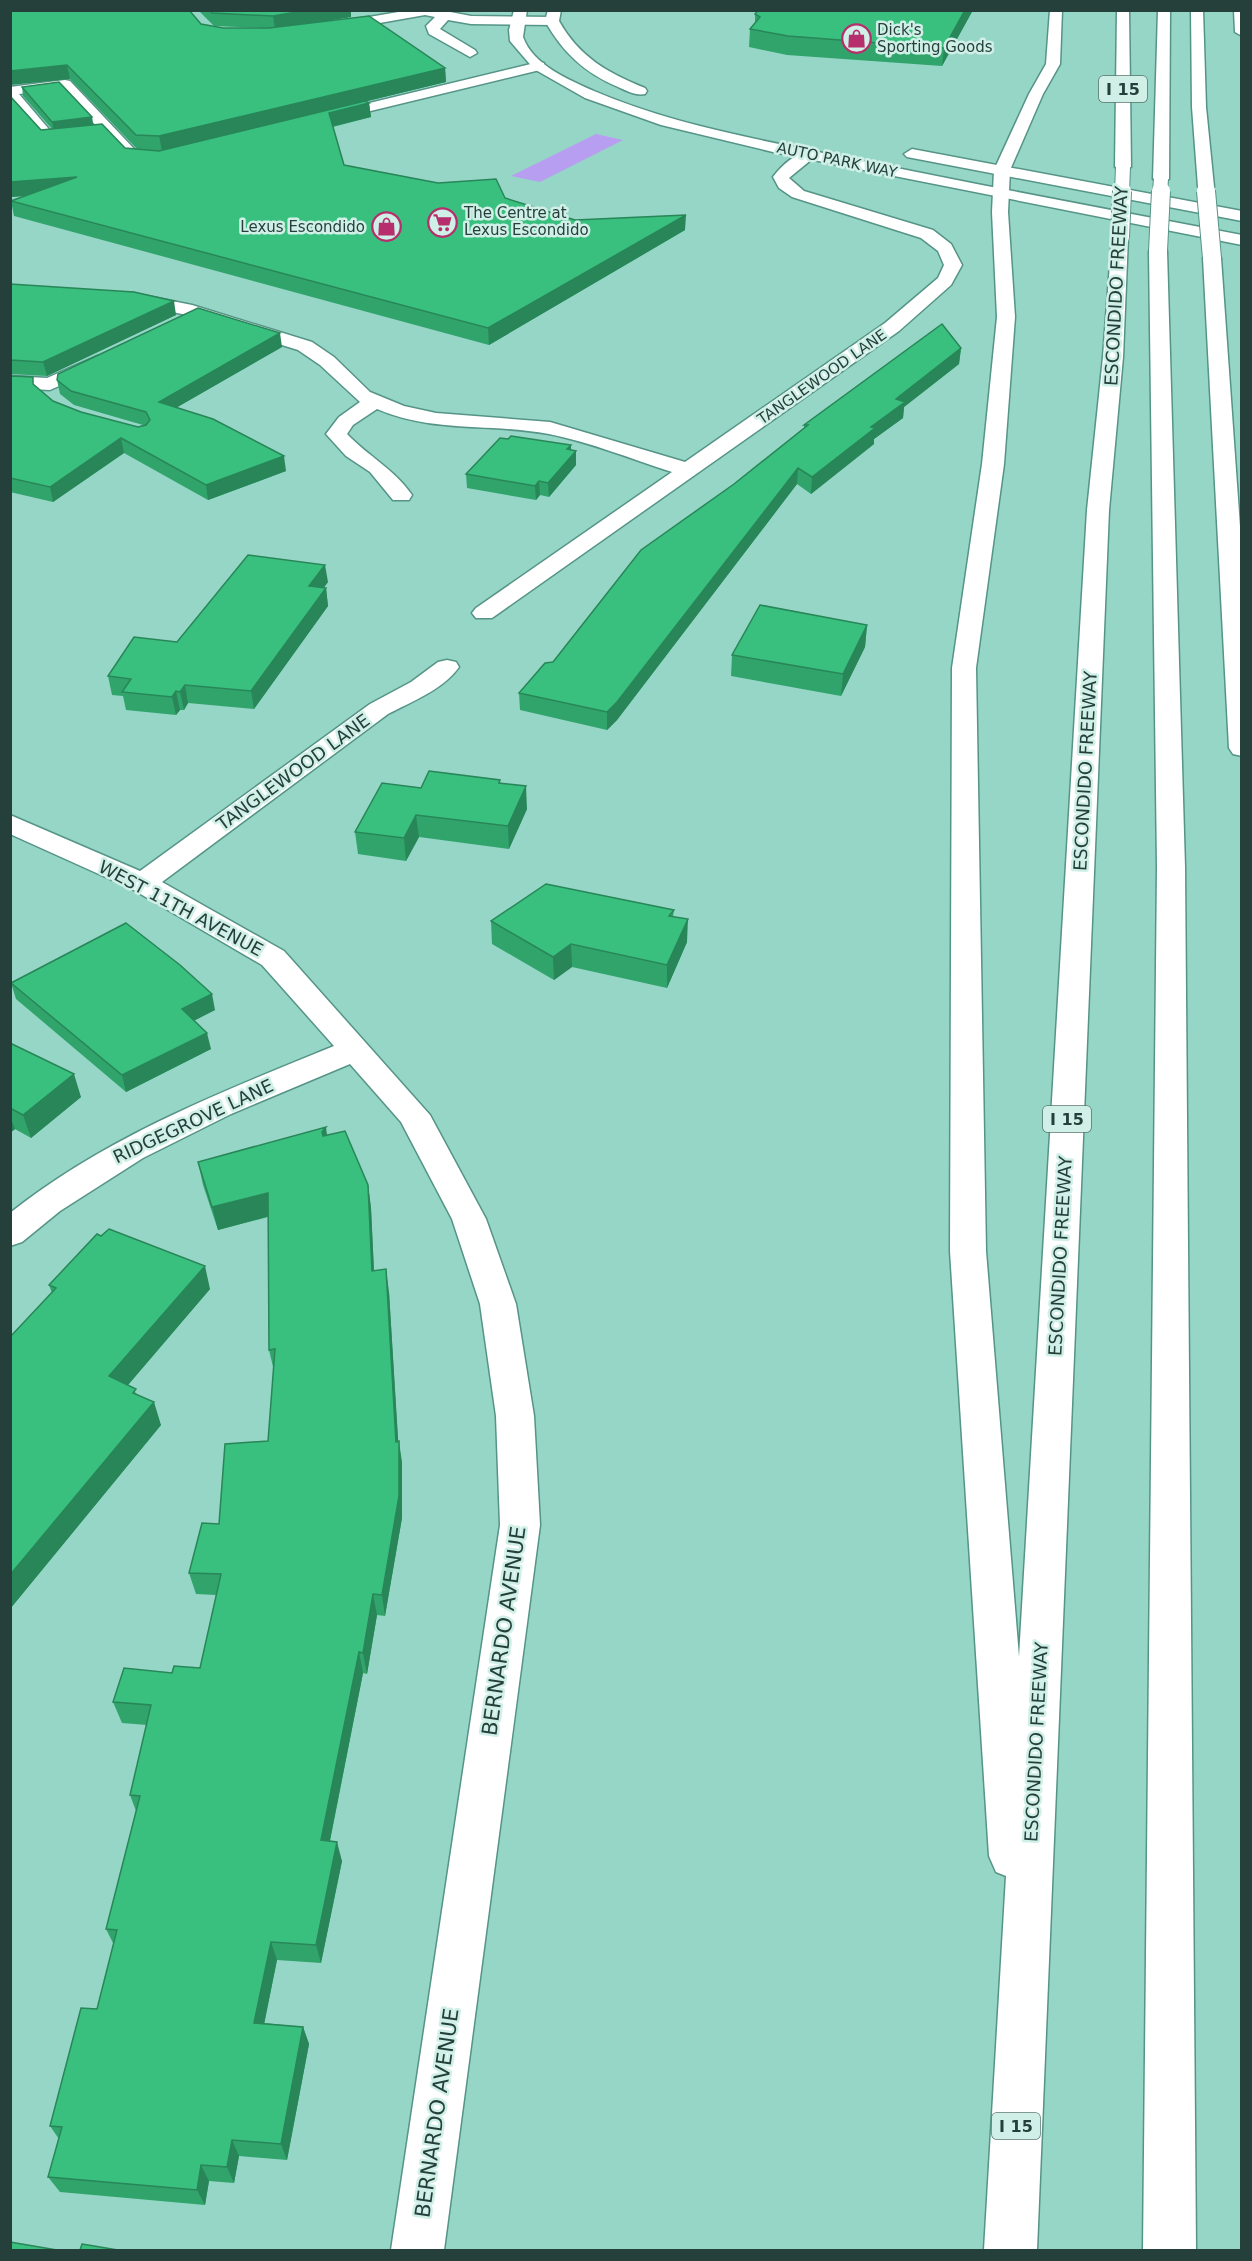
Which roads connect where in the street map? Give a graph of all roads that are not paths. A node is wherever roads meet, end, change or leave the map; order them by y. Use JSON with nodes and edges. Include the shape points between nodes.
{"nodes":[{"id":1,"x":460,"y":10,"type":"edge"},
{"id":2,"x":1056,"y":10,"type":"edge"},
{"id":3,"x":1122,"y":10,"type":"edge"},
{"id":4,"x":1164,"y":10,"type":"edge"},
{"id":5,"x":1197,"y":10,"type":"edge"},
{"id":6,"x":1240,"y":10,"type":"edge"},
{"id":7,"x":418,"y":12,"type":"edge"},
{"id":8,"x":520,"y":15,"type":"edge"},
{"id":9,"x":445,"y":16,"type":"junction"},
{"id":10,"x":554,"y":16,"type":"edge"},
{"id":11,"x":321,"y":27,"type":"edge"},
{"id":12,"x":1242,"y":32,"type":"edge"},
{"id":13,"x":470,"y":52,"type":"dead end"},
{"id":14,"x":539,"y":66,"type":"junction"},
{"id":15,"x":52,"y":69,"type":"edge"},
{"id":16,"x":65,"y":84,"type":"junction"},
{"id":17,"x":10,"y":92,"type":"edge"},
{"id":18,"x":652,"y":96,"type":"dead end"},
{"id":19,"x":313,"y":121,"type":"edge"},
{"id":20,"x":109,"y":131,"type":"junction"},
{"id":21,"x":810,"y":147,"type":"junction"},
{"id":22,"x":897,"y":151,"type":"dead end"},
{"id":23,"x":162,"y":158,"type":"edge"},
{"id":24,"x":1001,"y":183,"type":"junction"},
{"id":25,"x":1242,"y":216,"type":"edge"},
{"id":26,"x":1242,"y":240,"type":"edge"},
{"id":27,"x":117,"y":297,"type":"edge"},
{"id":28,"x":199,"y":313,"type":"junction"},
{"id":29,"x":178,"y":323,"type":"edge"},
{"id":30,"x":114,"y":354,"type":"edge"},
{"id":31,"x":10,"y":382,"type":"edge"},
{"id":32,"x":50,"y":384,"type":"junction"},
{"id":33,"x":375,"y":401,"type":"junction"},
{"id":34,"x":57,"y":404,"type":"edge"},
{"id":35,"x":689,"y":470,"type":"junction"},
{"id":36,"x":401,"y":495,"type":"dead end"},
{"id":37,"x":484,"y":613,"type":"dead end"},
{"id":38,"x":447,"y":667,"type":"dead end"},
{"id":39,"x":1242,"y":748,"type":"edge"},
{"id":40,"x":10,"y":823,"type":"edge"},
{"id":41,"x":142,"y":883,"type":"junction"},
{"id":42,"x":356,"y":1049,"type":"junction"},
{"id":43,"x":10,"y":1233,"type":"edge"},
{"id":44,"x":1023,"y":2002,"type":"junction"},
{"id":45,"x":417,"y":2250,"type":"edge"},
{"id":46,"x":1010,"y":2250,"type":"edge"},
{"id":47,"x":1170,"y":2250,"type":"edge"}],
"edges":[{"from":1,"to":8,"type":"main road"},
{"from":2,"to":24,"type":"main road","via":[[1053,64],[1036,94]]},
{"from":3,"to":44,"type":"main road","name":"ESCONDIDO FREEWAY","number":"I 15","bridge":true,"via":[[1120,237],[1098,510]]},
{"from":4,"to":47,"type":"main road","bridge":true,"via":[[1158,251],[1171,867]]},
{"from":5,"to":39,"type":"main road","bridge":true,"via":[[1199,107]]},
{"from":6,"to":12,"type":"main road"},
{"from":7,"to":9,"type":"main road"},
{"from":7,"to":11,"type":"main road"},
{"from":8,"to":9,"type":"main road","via":[[471,20]]},
{"from":8,"to":10,"type":"main road"},
{"from":8,"to":14,"type":"main road","via":[[516,40]]},
{"from":9,"to":13,"type":"main road","via":[[433,26],[434,31]]},
{"from":10,"to":18,"type":"main road","via":[[571,53],[597,72]]},
{"from":14,"to":19,"type":"main road"},
{"from":14,"to":21,"type":"main road","name":"AUTO PARK WAY","via":[[581,90],[643,114],[676,116]]},
{"from":15,"to":16,"type":"main road"},
{"from":16,"to":17,"type":"main road"},
{"from":16,"to":20,"type":"main road"},
{"from":17,"to":20,"type":"main road","via":[[48,139]]},
{"from":20,"to":23,"type":"main road","via":[[133,157]]},
{"from":21,"to":24,"type":"main road","name":"AUTO PARK WAY"},
{"from":21,"to":35,"type":"main road","name":"TANGLEWOOD LANE","via":[[781,177],[785,185],[798,194],[927,234],[945,248],[953,265],[945,281],[892,327]]},
{"from":22,"to":24,"type":"main road","name":"AUTO PARK WAY"},
{"from":24,"to":25,"type":"main road","name":"AUTO PARK WAY"},
{"from":24,"to":26,"type":"main road","name":"AUTO PARK WAY"},
{"from":24,"to":44,"type":"main road","via":[[1006,317],[993,464],[964,668],[968,1251]]},
{"from":27,"to":28,"type":"main road"},
{"from":28,"to":29,"type":"main road"},
{"from":28,"to":33,"type":"main road","via":[[305,346],[327,361],[363,396]]},
{"from":30,"to":32,"type":"main road"},
{"from":31,"to":32,"type":"main road"},
{"from":32,"to":34,"type":"main road","via":[[48,398]]},
{"from":33,"to":35,"type":"main road","via":[[398,411],[436,419],[550,428]]},
{"from":33,"to":36,"type":"main road","via":[[346,421],[336,434],[353,452],[377,468]]},
{"from":35,"to":37,"type":"main road","name":"TANGLEWOOD LANE"},
{"from":38,"to":41,"type":"main road","name":"TANGLEWOOD LANE","via":[[420,687],[378,709]]},
{"from":40,"to":41,"type":"main road","name":"WEST 11TH AVENUE"},
{"from":41,"to":42,"type":"main road","name":"WEST 11TH AVENUE","via":[[273,958]]},
{"from":42,"to":43,"type":"main road","name":"RIDGEGROVE LANE","via":[[183,1122],[109,1159],[41,1206]]},
{"from":42,"to":45,"type":"main road","name":"BERNARDO AVENUE","via":[[414,1115],[469,1219],[498,1304],[515,1427],[520,1525]]},
{"from":44,"to":46,"type":"main road","name":"ESCONDIDO FREEWAY","number":"I 15"}]}
